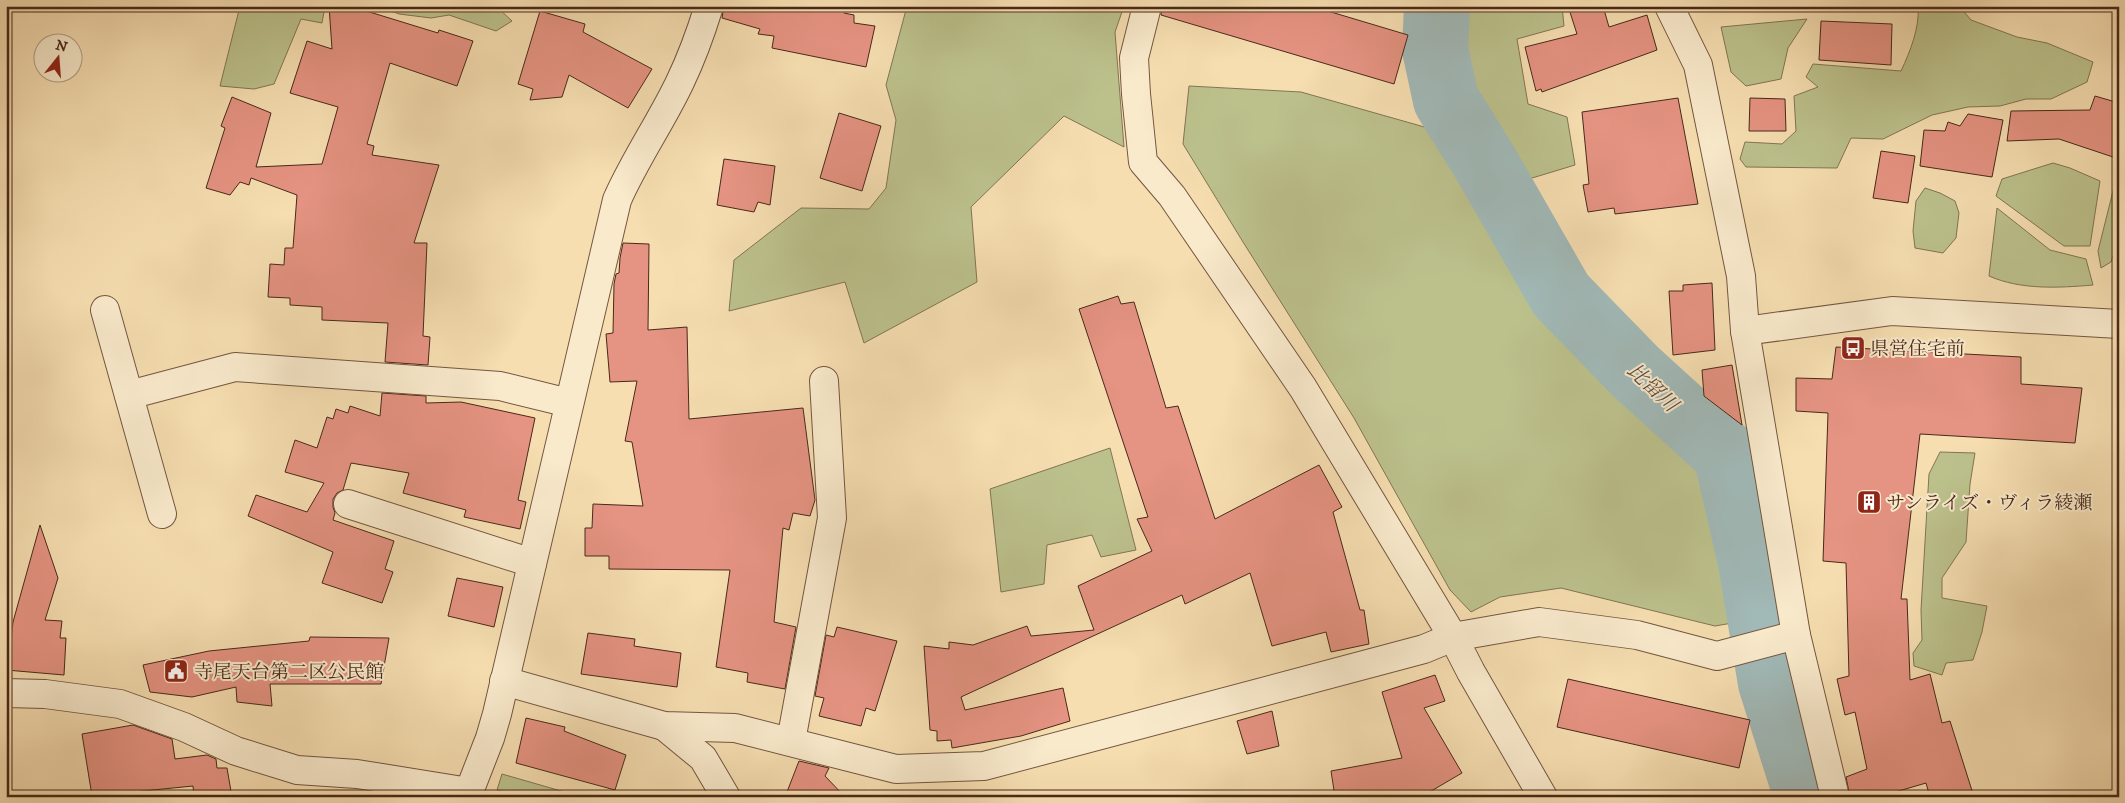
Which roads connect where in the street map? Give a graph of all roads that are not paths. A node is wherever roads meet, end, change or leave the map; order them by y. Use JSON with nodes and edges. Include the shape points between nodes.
{"nodes":[{"id":1,"x":709,"y":6,"type":"edge"},
{"id":2,"x":1147,"y":6,"type":"edge"},
{"id":3,"x":1669,"y":6,"type":"edge"},
{"id":4,"x":105,"y":310,"type":"dead end"},
{"id":5,"x":2119,"y":324,"type":"edge"},
{"id":6,"x":1745,"y":331,"type":"junction"},
{"id":7,"x":824,"y":381,"type":"dead end"},
{"id":8,"x":129,"y":395,"type":"junction"},
{"id":9,"x":569,"y":404,"type":"junction"},
{"id":10,"x":348,"y":504,"type":"dead end"},
{"id":11,"x":162,"y":514,"type":"dead end"},
{"id":12,"x":532,"y":563,"type":"junction"},
{"id":13,"x":1791,"y":637,"type":"junction"},
{"id":14,"x":1453,"y":638,"type":"junction"},
{"id":15,"x":504,"y":681,"type":"junction"},
{"id":16,"x":6,"y":693,"type":"edge"},
{"id":17,"x":664,"y":726,"type":"junction"},
{"id":18,"x":791,"y":741,"type":"junction"},
{"id":19,"x":468,"y":795,"type":"edge"},
{"id":20,"x":726,"y":797,"type":"edge"},
{"id":21,"x":1543,"y":797,"type":"edge"},
{"id":22,"x":1834,"y":797,"type":"edge"}],
"edges":[{"from":1,"to":9,"type":"street","via":[[680,82],[631,167],[616,200]]},
{"from":2,"to":14,"type":"street","via":[[1134,58],[1143,162],[1172,196],[1302,388]]},
{"from":3,"to":6,"type":"street","via":[[1698,65],[1741,276]]},
{"from":4,"to":8,"type":"street"},
{"from":5,"to":6,"type":"street","via":[[1892,311]]},
{"from":6,"to":13,"type":"street"},
{"from":7,"to":18,"type":"street","via":[[832,518]]},
{"from":8,"to":9,"type":"street","via":[[235,368],[500,386]]},
{"from":8,"to":11,"type":"street"},
{"from":9,"to":12,"type":"street"},
{"from":10,"to":12,"type":"street"},
{"from":12,"to":15,"type":"street"},
{"from":13,"to":14,"type":"street","via":[[1717,656],[1637,635],[1539,622]]},
{"from":13,"to":22,"type":"street"},
{"from":14,"to":18,"type":"street","via":[[1424,649],[984,766],[896,769]]},
{"from":14,"to":21,"type":"street"},
{"from":15,"to":17,"type":"street"},
{"from":15,"to":19,"type":"street","via":[[490,738]]},
{"from":16,"to":19,"type":"street","via":[[45,694],[120,704],[184,726],[236,751],[297,770],[357,774]]},
{"from":17,"to":18,"type":"street","via":[[735,728]]},
{"from":17,"to":20,"type":"street","via":[[704,758]]}]}
